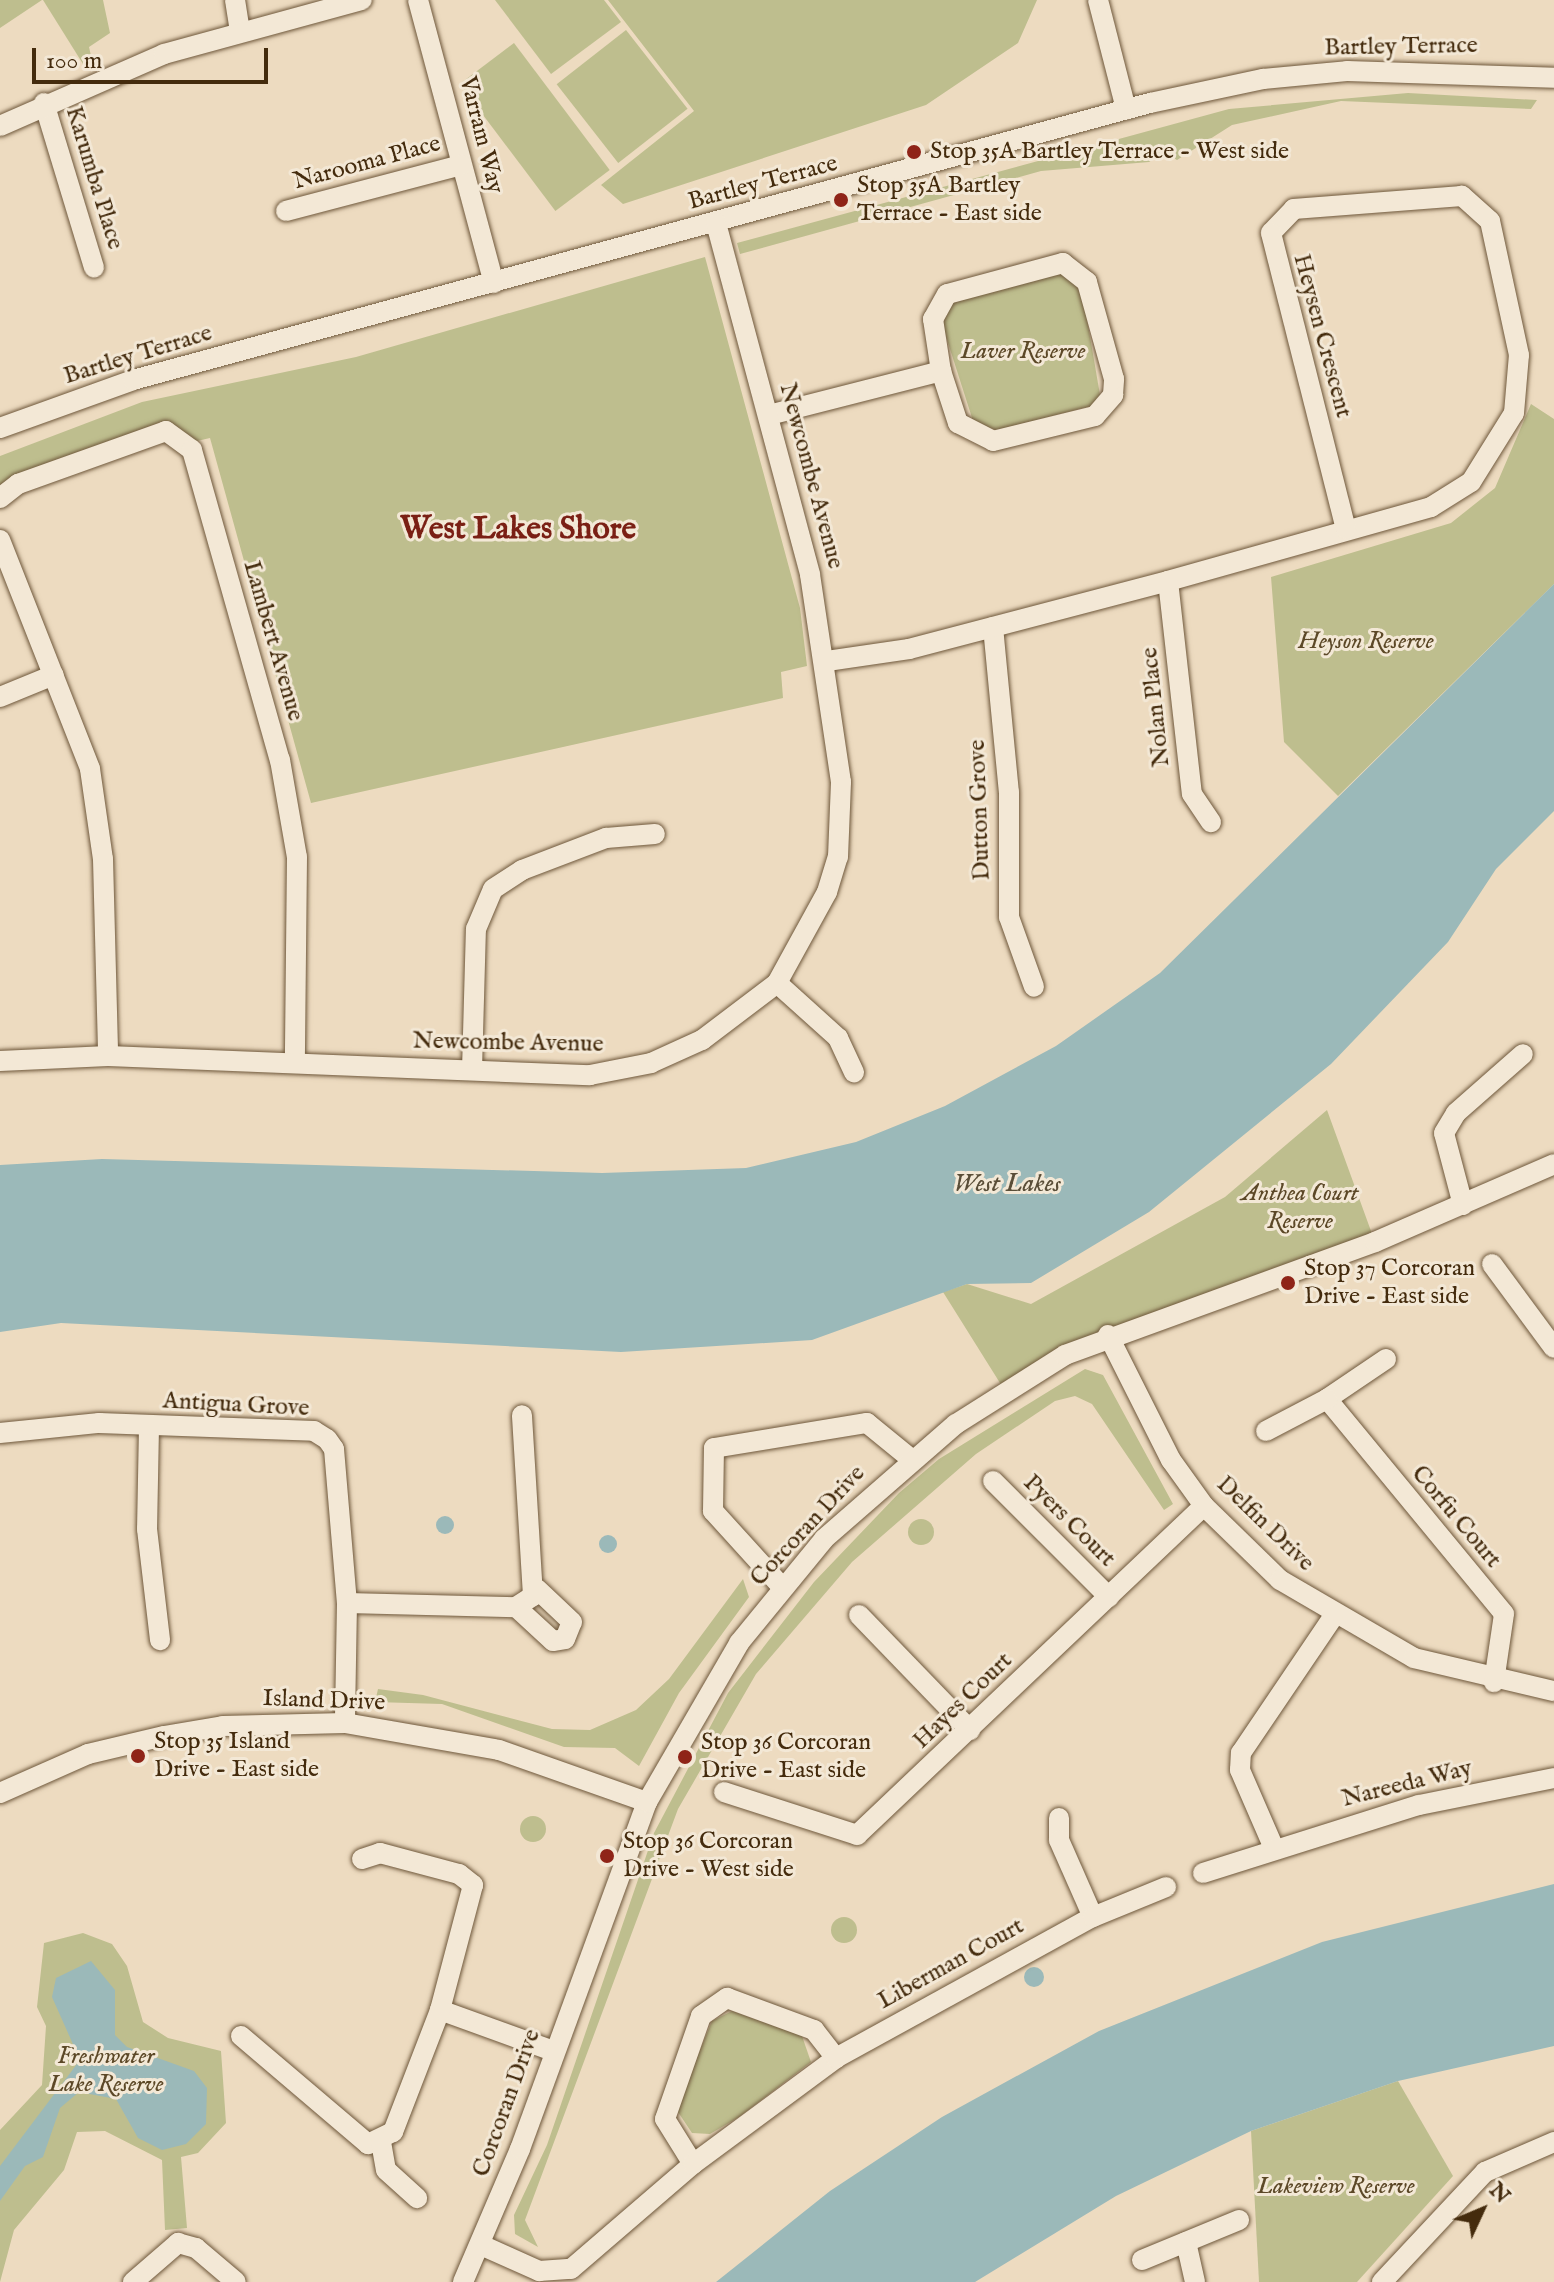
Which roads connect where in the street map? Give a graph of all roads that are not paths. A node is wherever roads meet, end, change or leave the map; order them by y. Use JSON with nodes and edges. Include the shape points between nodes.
{"nodes":[{"id":1,"x":235,"y":0,"type":"edge"},
{"id":2,"x":362,"y":0,"type":"edge"},
{"id":3,"x":418,"y":0,"type":"edge"},
{"id":4,"x":1098,"y":0,"type":"edge"},
{"id":5,"x":240,"y":32,"type":"junction"},
{"id":6,"x":1554,"y":78,"type":"edge"},
{"id":7,"x":44,"y":103,"type":"junction"},
{"id":8,"x":1126,"y":109,"type":"junction"},
{"id":9,"x":0,"y":126,"type":"edge"},
{"id":10,"x":461,"y":165,"type":"junction"},
{"id":11,"x":286,"y":211,"type":"dead end"},
{"id":12,"x":716,"y":223,"type":"junction"},
{"id":13,"x":94,"y":268,"type":"dead end"},
{"id":14,"x":494,"y":283,"type":"junction"},
{"id":15,"x":941,"y":371,"type":"junction"},
{"id":16,"x":769,"y":415,"type":"junction"},
{"id":17,"x":0,"y":428,"type":"edge"},
{"id":18,"x":0,"y":498,"type":"edge"},
{"id":19,"x":1346,"y":529,"type":"junction"},
{"id":20,"x":0,"y":540,"type":"edge"},
{"id":21,"x":1168,"y":581,"type":"junction"},
{"id":22,"x":993,"y":627,"type":"junction"},
{"id":23,"x":827,"y":661,"type":"junction"},
{"id":24,"x":54,"y":675,"type":"junction"},
{"id":25,"x":0,"y":697,"type":"edge"},
{"id":26,"x":1211,"y":822,"type":"dead end"},
{"id":27,"x":655,"y":834,"type":"dead end"},
{"id":28,"x":777,"y":983,"type":"junction"},
{"id":29,"x":1034,"y":987,"type":"dead end"},
{"id":30,"x":1523,"y":1054,"type":"dead end"},
{"id":31,"x":108,"y":1056,"type":"junction"},
{"id":32,"x":0,"y":1061,"type":"edge"},
{"id":33,"x":295,"y":1062,"type":"junction"},
{"id":34,"x":472,"y":1070,"type":"junction"},
{"id":35,"x":854,"y":1073,"type":"dead end"},
{"id":36,"x":1554,"y":1164,"type":"edge"},
{"id":37,"x":1463,"y":1205,"type":"junction"},
{"id":38,"x":1492,"y":1264,"type":"dead end"},
{"id":39,"x":1108,"y":1335,"type":"junction"},
{"id":40,"x":1554,"y":1348,"type":"edge"},
{"id":41,"x":1386,"y":1359,"type":"dead end"},
{"id":42,"x":1327,"y":1399,"type":"junction"},
{"id":43,"x":522,"y":1415,"type":"dead end"},
{"id":44,"x":149,"y":1427,"type":"junction"},
{"id":45,"x":1266,"y":1431,"type":"dead end"},
{"id":46,"x":0,"y":1433,"type":"edge"},
{"id":47,"x":911,"y":1459,"type":"junction"},
{"id":48,"x":993,"y":1481,"type":"dead end"},
{"id":49,"x":1204,"y":1506,"type":"junction"},
{"id":50,"x":782,"y":1587,"type":"junction"},
{"id":51,"x":537,"y":1589,"type":"junction"},
{"id":52,"x":1109,"y":1597,"type":"junction"},
{"id":53,"x":347,"y":1603,"type":"junction"},
{"id":54,"x":516,"y":1607,"type":"junction"},
{"id":55,"x":859,"y":1615,"type":"dead end"},
{"id":56,"x":1333,"y":1617,"type":"junction"},
{"id":57,"x":160,"y":1640,"type":"dead end"},
{"id":58,"x":1494,"y":1682,"type":"junction"},
{"id":59,"x":1554,"y":1691,"type":"edge"},
{"id":60,"x":345,"y":1723,"type":"junction"},
{"id":61,"x":970,"y":1730,"type":"junction"},
{"id":62,"x":1554,"y":1778,"type":"edge"},
{"id":63,"x":724,"y":1792,"type":"dead end"},
{"id":64,"x":0,"y":1793,"type":"edge"},
{"id":65,"x":647,"y":1802,"type":"junction"},
{"id":66,"x":1059,"y":1818,"type":"dead end"},
{"id":67,"x":1273,"y":1846,"type":"junction"},
{"id":68,"x":362,"y":1859,"type":"dead end"},
{"id":69,"x":1203,"y":1873,"type":"dead end"},
{"id":70,"x":1166,"y":1887,"type":"dead end"},
{"id":71,"x":1093,"y":1917,"type":"junction"},
{"id":72,"x":440,"y":2010,"type":"junction"},
{"id":73,"x":241,"y":2036,"type":"dead end"},
{"id":74,"x":553,"y":2051,"type":"junction"},
{"id":75,"x":836,"y":2058,"type":"junction"},
{"id":76,"x":381,"y":2142,"type":"junction"},
{"id":77,"x":1554,"y":2142,"type":"edge"},
{"id":78,"x":693,"y":2164,"type":"junction"},
{"id":79,"x":417,"y":2198,"type":"dead end"},
{"id":80,"x":1239,"y":2220,"type":"dead end"},
{"id":81,"x":1186,"y":2242,"type":"junction"},
{"id":82,"x":481,"y":2245,"type":"junction"},
{"id":83,"x":1142,"y":2260,"type":"dead end"},
{"id":84,"x":133,"y":2282,"type":"edge"},
{"id":85,"x":236,"y":2282,"type":"edge"},
{"id":86,"x":463,"y":2282,"type":"edge"},
{"id":87,"x":1195,"y":2282,"type":"edge"},
{"id":88,"x":1382,"y":2282,"type":"edge"}],
"edges":[{"from":1,"to":5,"type":"street"},
{"from":2,"to":5,"type":"street"},
{"from":3,"to":10,"type":"street","name":"Varram Way"},
{"from":4,"to":8,"type":"street"},
{"from":5,"to":7,"type":"street"},
{"from":6,"to":8,"type":"street","name":"Bartley Terrace","via":[[1347,71],[1263,79]]},
{"from":7,"to":9,"type":"street"},
{"from":7,"to":13,"type":"street","name":"Karumba Place"},
{"from":8,"to":12,"type":"street","name":"Bartley Terrace"},
{"from":10,"to":11,"type":"street","name":"Narooma Place"},
{"from":10,"to":14,"type":"street","name":"Varram Way"},
{"from":12,"to":14,"type":"street","name":"Bartley Terrace"},
{"from":12,"to":16,"type":"street","name":"Newcombe Avenue"},
{"from":14,"to":17,"type":"street","name":"Bartley Terrace","via":[[133,380]]},
{"from":15,"to":15,"type":"street","via":[[958,423],[980,441],[1095,416],[1113,395],[1087,282],[1063,263],[947,294],[933,319]]},
{"from":15,"to":16,"type":"street"},
{"from":16,"to":23,"type":"street","name":"Newcombe Avenue"},
{"from":18,"to":33,"type":"street","name":"Lambert Avenue","via":[[18,484],[166,431],[192,450],[280,760],[297,857]]},
{"from":19,"to":19,"type":"street","name":"Heysen Crescent","via":[[1453,495],[1487,464],[1514,413],[1519,355],[1490,221],[1462,196],[1294,209],[1271,233]]},
{"from":19,"to":21,"type":"street","name":"Heysen Crescent"},
{"from":20,"to":24,"type":"street"},
{"from":21,"to":22,"type":"street","name":"Heysen Crescent"},
{"from":21,"to":26,"type":"street","name":"Nolan Place","via":[[1192,794]]},
{"from":22,"to":23,"type":"street","name":"Heysen Crescent"},
{"from":22,"to":29,"type":"street","name":"Dutton Grove","via":[[1009,792],[1009,917]]},
{"from":23,"to":28,"type":"street","name":"Newcombe Avenue","via":[[841,782],[838,857],[808,937]]},
{"from":24,"to":25,"type":"street"},
{"from":24,"to":31,"type":"street","via":[[90,769],[103,859]]},
{"from":27,"to":34,"type":"street","via":[[606,838],[522,870],[493,889],[476,929]]},
{"from":28,"to":34,"type":"street","name":"Newcombe Avenue","via":[[733,1021],[651,1063],[590,1075]]},
{"from":28,"to":35,"type":"street","via":[[838,1038]]},
{"from":30,"to":37,"type":"street","via":[[1456,1113],[1444,1133]]},
{"from":31,"to":32,"type":"street","name":"Newcombe Avenue"},
{"from":31,"to":33,"type":"street","name":"Newcombe Avenue"},
{"from":33,"to":34,"type":"street","name":"Newcombe Avenue"},
{"from":36,"to":37,"type":"street","name":"Corcoran Drive"},
{"from":37,"to":39,"type":"street","name":"Corcoran Drive"},
{"from":38,"to":40,"type":"street"},
{"from":39,"to":47,"type":"street","name":"Corcoran Drive","via":[[1005,1391]]},
{"from":39,"to":49,"type":"street","name":"Delfin Drive","via":[[1149,1421]]},
{"from":41,"to":42,"type":"street"},
{"from":42,"to":45,"type":"street"},
{"from":42,"to":58,"type":"street","name":"Corfu Court","via":[[1504,1614]]},
{"from":43,"to":51,"type":"street"},
{"from":44,"to":46,"type":"street","name":"Antigua Grove"},
{"from":44,"to":53,"type":"street","name":"Antigua Grove","via":[[314,1431],[327,1439],[334,1449]]},
{"from":44,"to":57,"type":"street","via":[[147,1529]]},
{"from":47,"to":50,"type":"street","name":"Corcoran Drive"},
{"from":47,"to":50,"type":"street","via":[[867,1423],[714,1448],[713,1511]]},
{"from":48,"to":52,"type":"street","name":"Pyers Court"},
{"from":49,"to":52,"type":"street","name":"Hayes Court"},
{"from":49,"to":56,"type":"street","name":"Delfin Drive","via":[[1280,1580]]},
{"from":50,"to":65,"type":"street","name":"Corcoran Drive","via":[[688,1719]]},
{"from":51,"to":54,"type":"street"},
{"from":51,"to":54,"type":"street","via":[[572,1622],[565,1639],[553,1641]]},
{"from":52,"to":61,"type":"street","name":"Hayes Court"},
{"from":53,"to":54,"type":"street"},
{"from":53,"to":60,"type":"street","name":"Antigua Grove"},
{"from":55,"to":61,"type":"street"},
{"from":56,"to":58,"type":"street","name":"Delfin Drive","via":[[1414,1658]]},
{"from":56,"to":67,"type":"street","via":[[1241,1753],[1240,1770]]},
{"from":58,"to":59,"type":"street","name":"Delfin Drive"},
{"from":60,"to":64,"type":"street","name":"Island Drive","via":[[223,1726],[164,1736],[88,1754]]},
{"from":60,"to":65,"type":"street","name":"Island Drive","via":[[499,1750]]},
{"from":61,"to":63,"type":"street","name":"Hayes Court","via":[[857,1835]]},
{"from":62,"to":67,"type":"street","name":"Nareeda Way"},
{"from":65,"to":74,"type":"street","name":"Corcoran Drive"},
{"from":66,"to":71,"type":"street","via":[[1059,1840]]},
{"from":67,"to":69,"type":"street","name":"Nareeda Way"},
{"from":68,"to":72,"type":"street","via":[[380,1853],[459,1874],[473,1885]]},
{"from":70,"to":71,"type":"street","name":"Liberman Court"},
{"from":71,"to":75,"type":"street","name":"Liberman Court"},
{"from":72,"to":74,"type":"street"},
{"from":72,"to":76,"type":"street","via":[[393,2132]]},
{"from":73,"to":76,"type":"street","via":[[368,2144]]},
{"from":74,"to":82,"type":"street","name":"Corcoran Drive"},
{"from":75,"to":78,"type":"street","name":"Liberman Court"},
{"from":75,"to":78,"type":"street","via":[[814,2030],[727,1998],[701,2016],[665,2119]]},
{"from":76,"to":79,"type":"street","via":[[386,2170]]},
{"from":77,"to":88,"type":"street","via":[[1485,2172]]},
{"from":78,"to":82,"type":"street","name":"Liberman Court","via":[[561,2274]]},
{"from":80,"to":81,"type":"street"},
{"from":81,"to":83,"type":"street"},
{"from":81,"to":87,"type":"street"},
{"from":82,"to":86,"type":"street","name":"Corcoran Drive"},
{"from":84,"to":85,"type":"street","via":[[178,2243],[196,2248]]}]}
